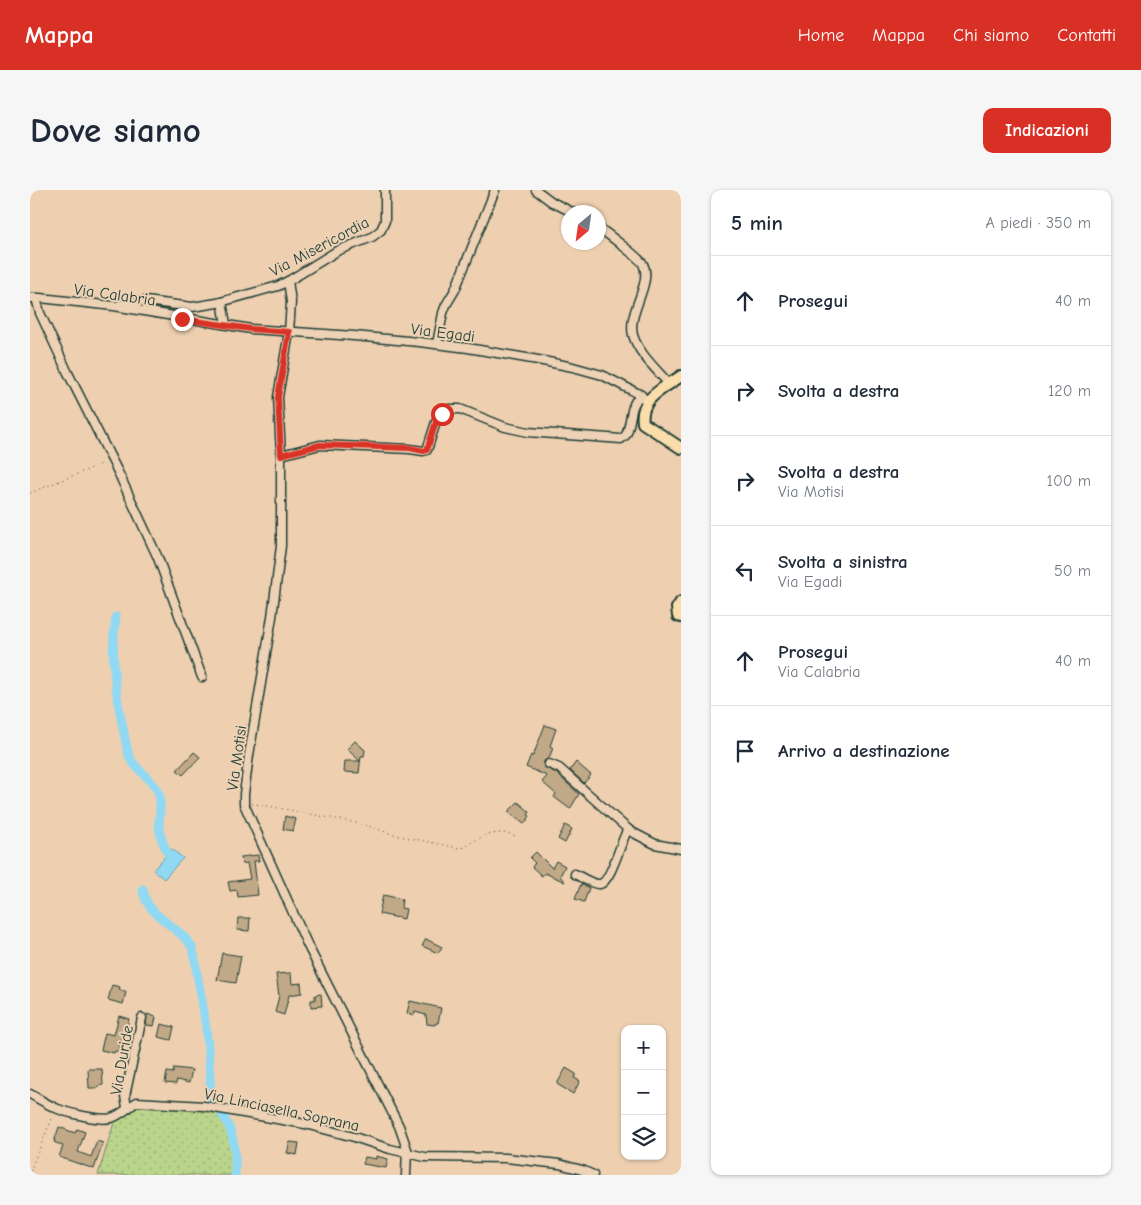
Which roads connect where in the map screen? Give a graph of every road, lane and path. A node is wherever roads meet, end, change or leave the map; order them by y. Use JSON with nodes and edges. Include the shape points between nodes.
{"nodes":[{"id":1,"x":385,"y":190,"type":"edge"},
{"id":2,"x":495,"y":190,"type":"edge"},
{"id":3,"x":536,"y":190,"type":"edge"},
{"id":4,"x":561,"y":206,"type":"edge"},
{"id":5,"x":606,"y":233,"type":"edge"},
{"id":6,"x":289,"y":281,"type":"junction"},
{"id":7,"x":33,"y":298,"type":"edge"},
{"id":8,"x":222,"y":302,"type":"junction"},
{"id":9,"x":114,"y":306,"type":"junction"},
{"id":10,"x":226,"y":324,"type":"junction"},
{"id":11,"x":289,"y":332,"type":"junction"},
{"id":12,"x":437,"y":344,"type":"junction"},
{"id":13,"x":681,"y":376,"type":"edge"},
{"id":14,"x":669,"y":384,"type":"junction"},
{"id":15,"x":644,"y":399,"type":"junction"},
{"id":16,"x":681,"y":448,"type":"edge"},
{"id":17,"x":281,"y":455,"type":"junction"},
{"id":18,"x":112,"y":460,"type":"junction"},
{"id":19,"x":30,"y":493,"type":"edge"},
{"id":20,"x":681,"y":602,"type":"edge"},
{"id":21,"x":681,"y":617,"type":"edge"},
{"id":22,"x":202,"y":677,"type":"dead end"},
{"id":23,"x":549,"y":764,"type":"dead end"},
{"id":24,"x":244,"y":804,"type":"junction"},
{"id":25,"x":628,"y":829,"type":"junction"},
{"id":26,"x":515,"y":836,"type":"dead end"},
{"id":27,"x":681,"y":848,"type":"edge"},
{"id":28,"x":575,"y":874,"type":"dead end"},
{"id":29,"x":142,"y":1018,"type":"dead end"},
{"id":30,"x":30,"y":1094,"type":"edge"},
{"id":31,"x":127,"y":1107,"type":"junction"},
{"id":32,"x":56,"y":1108,"type":"junction"},
{"id":33,"x":408,"y":1153,"type":"junction"},
{"id":34,"x":30,"y":1171,"type":"edge"},
{"id":35,"x":406,"y":1175,"type":"edge"},
{"id":36,"x":593,"y":1175,"type":"edge"}],
"edges":[{"from":1,"to":6,"type":"street","name":"Via Misericordia","via":[[385,221],[381,230],[337,251]]},
{"from":2,"to":12,"type":"street","via":[[446,305]]},
{"from":3,"to":4,"type":"street"},
{"from":5,"to":14,"type":"street","via":[[642,262],[646,273],[632,332],[636,342]]},
{"from":6,"to":8,"type":"street","name":"Via Misericordia"},
{"from":6,"to":11,"type":"street","name":"Via Motisi"},
{"from":7,"to":9,"type":"street","name":"Via Calabria"},
{"from":7,"to":18,"type":"street"},
{"from":8,"to":9,"type":"street","name":"Via Misericordia","via":[[192,307],[146,301]]},
{"from":8,"to":10,"type":"street"},
{"from":9,"to":10,"type":"street","name":"Via Calabria"},
{"from":10,"to":11,"type":"street","name":"Via Egadi"},
{"from":11,"to":12,"type":"street","name":"Via Egadi"},
{"from":11,"to":17,"type":"street","name":"Via Motisi","via":[[278,397]]},
{"from":12,"to":15,"type":"street","name":"Via Egadi","via":[[573,367],[602,375]]},
{"from":13,"to":14,"type":"main road"},
{"from":14,"to":15,"type":"main road"},
{"from":15,"to":16,"type":"main road","via":[[643,423]]},
{"from":15,"to":17,"type":"street","via":[[636,398],[629,428],[621,439],[528,432],[449,408],[436,422],[424,451],[320,445]]},
{"from":17,"to":24,"type":"street","name":"Via Motisi","via":[[282,516],[278,573]]},
{"from":18,"to":19,"type":"path"},
{"from":18,"to":22,"type":"street","via":[[158,558]]},
{"from":20,"to":21,"type":"main road","via":[[677,608]]},
{"from":23,"to":25,"type":"street","via":[[559,768]]},
{"from":24,"to":26,"type":"path","via":[[362,824],[395,835],[458,848],[500,832]]},
{"from":24,"to":33,"type":"street","name":"Via Motisi","via":[[308,946],[399,1126]]},
{"from":25,"to":27,"type":"street","via":[[655,844]]},
{"from":25,"to":28,"type":"street","via":[[606,881],[595,883]]},
{"from":29,"to":31,"type":"street","name":"Via Duride","via":[[125,1096]]},
{"from":30,"to":32,"type":"street","name":"Via Linciasella Soprana"},
{"from":31,"to":32,"type":"street","name":"Via Linciasella Soprana","via":[[109,1119]]},
{"from":31,"to":33,"type":"street","name":"Via Linciasella Soprana","via":[[137,1102],[204,1106],[305,1124]]},
{"from":32,"to":34,"type":"path"},
{"from":33,"to":35,"type":"street"},
{"from":33,"to":36,"type":"street","name":"Via Linciasella Soprana","via":[[425,1157],[506,1158],[559,1164]]}]}
